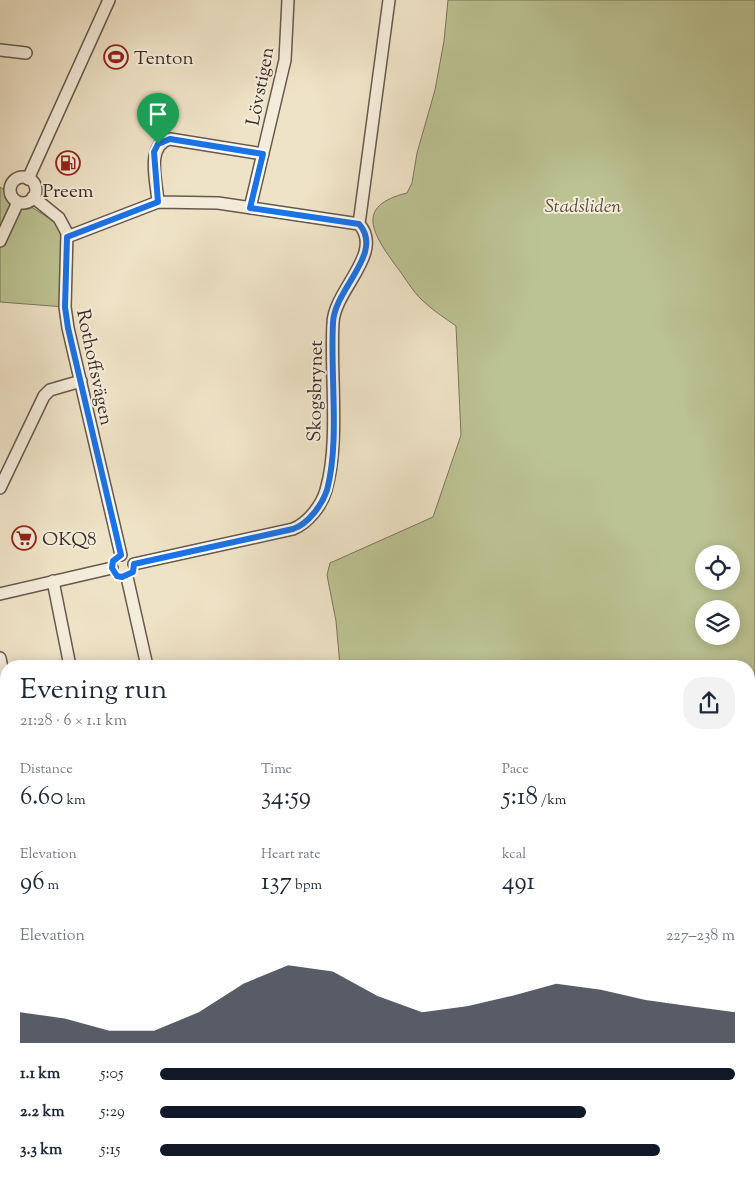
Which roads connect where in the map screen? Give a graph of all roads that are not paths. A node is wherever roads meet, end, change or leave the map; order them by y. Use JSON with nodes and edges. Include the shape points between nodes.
{"nodes":[{"id":1,"x":109,"y":0,"type":"edge"},
{"id":2,"x":288,"y":0,"type":"edge"},
{"id":3,"x":389,"y":0,"type":"edge"},
{"id":4,"x":0,"y":50,"type":"edge"},
{"id":5,"x":26,"y":53,"type":"dead end"},
{"id":6,"x":263,"y":154,"type":"junction"},
{"id":7,"x":28,"y":179,"type":"junction"},
{"id":8,"x":0,"y":180,"type":"edge"},
{"id":9,"x":11,"y":184,"type":"junction"},
{"id":10,"x":34,"y":197,"type":"junction"},
{"id":11,"x":18,"y":202,"type":"junction"},
{"id":12,"x":158,"y":202,"type":"junction"},
{"id":13,"x":250,"y":208,"type":"junction"},
{"id":14,"x":359,"y":224,"type":"junction"},
{"id":15,"x":67,"y":237,"type":"junction"},
{"id":16,"x":0,"y":241,"type":"edge"},
{"id":17,"x":81,"y":381,"type":"junction"},
{"id":18,"x":0,"y":488,"type":"edge"},
{"id":19,"x":121,"y":555,"type":"junction"},
{"id":20,"x":134,"y":564,"type":"junction"},
{"id":21,"x":112,"y":568,"type":"junction"},
{"id":22,"x":127,"y":577,"type":"junction"},
{"id":23,"x":53,"y":581,"type":"junction"},
{"id":24,"x":0,"y":594,"type":"edge"},
{"id":25,"x":69,"y":660,"type":"edge"},
{"id":26,"x":146,"y":660,"type":"edge"}],
"edges":[{"from":1,"to":7,"type":"street"},
{"from":2,"to":6,"type":"street","name":"Lövstigen","via":[[285,60]]},
{"from":3,"to":14,"type":"street","name":"Skogsbrynet"},
{"from":4,"to":5,"type":"street"},
{"from":6,"to":12,"type":"street","via":[[164,140],[154,152]]},
{"from":6,"to":13,"type":"street","name":"Lövstigen"},
{"from":7,"to":9,"type":"street","via":[[18,178]]},
{"from":7,"to":10,"type":"street","via":[[34,186]]},
{"from":8,"to":9,"type":"street"},
{"from":9,"to":11,"type":"street","via":[[10,193]]},
{"from":10,"to":11,"type":"street","via":[[25,203]]},
{"from":10,"to":15,"type":"street","name":"Rothoffsvägen","via":[[59,218]]},
{"from":11,"to":16,"type":"street"},
{"from":12,"to":13,"type":"street","via":[[204,202]]},
{"from":12,"to":15,"type":"street"},
{"from":13,"to":14,"type":"street"},
{"from":14,"to":20,"type":"street","name":"Skogsbrynet","via":[[365,231],[366,254],[342,292],[333,321],[332,441],[326,490],[320,505],[306,522],[293,529]]},
{"from":15,"to":17,"type":"street","name":"Rothoffsvägen","via":[[65,307]]},
{"from":17,"to":18,"type":"street","via":[[50,390],[44,396]]},
{"from":17,"to":19,"type":"street","name":"Rothoffsvägen"},
{"from":19,"to":20,"type":"street","via":[[129,556]]},
{"from":19,"to":21,"type":"street","via":[[113,561]]},
{"from":20,"to":22,"type":"street","via":[[133,572]]},
{"from":21,"to":22,"type":"street","via":[[117,576]]},
{"from":21,"to":23,"type":"street"},
{"from":22,"to":26,"type":"street"},
{"from":23,"to":24,"type":"street"},
{"from":23,"to":25,"type":"street"}]}
